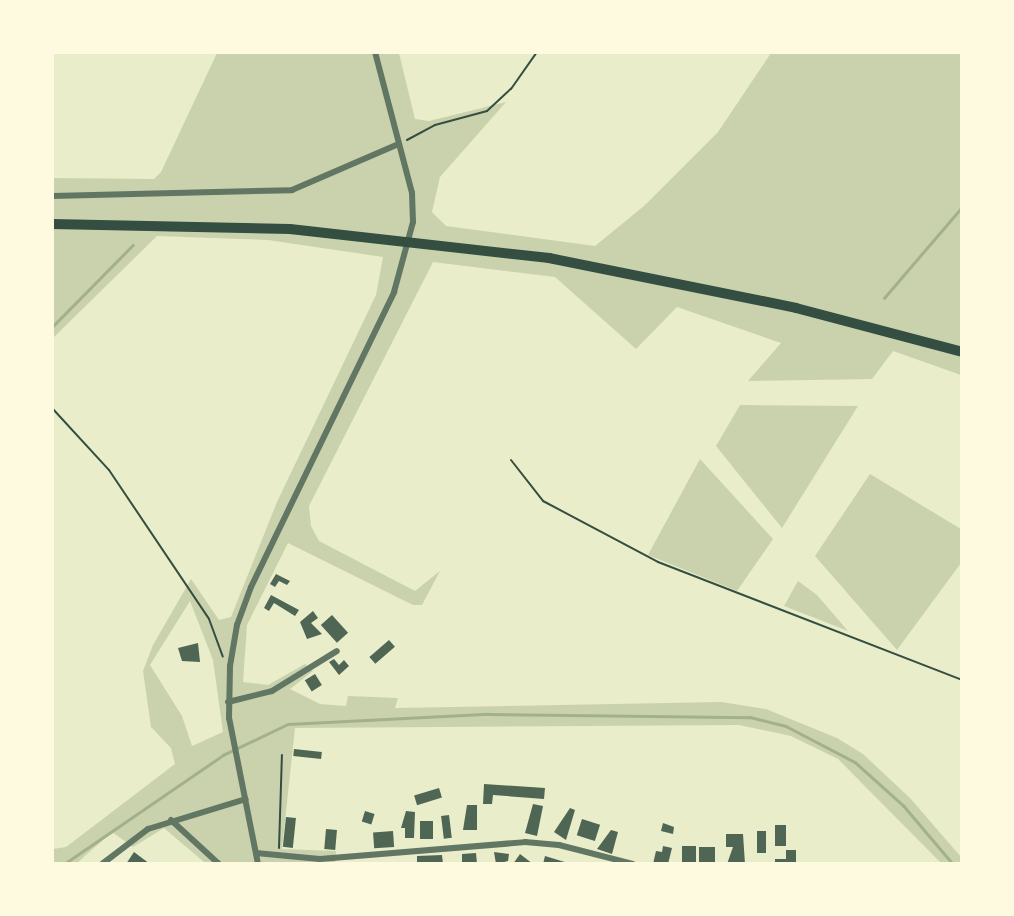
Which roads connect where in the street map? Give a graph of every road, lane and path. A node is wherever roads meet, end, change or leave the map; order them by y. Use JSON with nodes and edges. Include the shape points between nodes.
{"nodes":[{"id":1,"x":375,"y":52,"type":"edge"},
{"id":2,"x":537,"y":52,"type":"edge"},
{"id":3,"x":399,"y":144,"type":"junction"},
{"id":4,"x":52,"y":195,"type":"edge"},
{"id":5,"x":52,"y":224,"type":"edge"},
{"id":6,"x":410,"y":242,"type":"junction"},
{"id":7,"x":961,"y":352,"type":"edge"},
{"id":8,"x":52,"y":408,"type":"edge"},
{"id":9,"x":511,"y":460,"type":"dead end"},
{"id":10,"x":338,"y":652,"type":"dead end"},
{"id":11,"x":230,"y":666,"type":"junction"},
{"id":12,"x":961,"y":680,"type":"edge"},
{"id":13,"x":228,"y":702,"type":"junction"},
{"id":14,"x":282,"y":755,"type":"dead end"},
{"id":15,"x":246,"y":799,"type":"junction"},
{"id":16,"x":171,"y":820,"type":"junction"},
{"id":17,"x":257,"y":853,"type":"junction"},
{"id":18,"x":281,"y":855,"type":"junction"},
{"id":19,"x":321,"y":861,"type":"edge"},
{"id":20,"x":102,"y":863,"type":"edge"},
{"id":21,"x":219,"y":863,"type":"edge"},
{"id":22,"x":258,"y":863,"type":"edge"},
{"id":23,"x":633,"y":863,"type":"edge"}],
"edges":[{"from":1,"to":3,"type":"street"},
{"from":2,"to":3,"type":"path","via":[[511,89],[487,111],[435,125]]},
{"from":3,"to":4,"type":"street","via":[[292,190]]},
{"from":3,"to":6,"type":"street","via":[[413,203]]},
{"from":5,"to":6,"type":"main road","via":[[228,226]]},
{"from":6,"to":7,"type":"main road","via":[[617,270],[796,308]]},
{"from":6,"to":11,"type":"street","via":[[385,313],[244,606]]},
{"from":8,"to":11,"type":"path","via":[[89,443],[109,470],[209,619]]},
{"from":9,"to":12,"type":"path","via":[[542,501],[658,562]]},
{"from":10,"to":13,"type":"street","via":[[272,691]]},
{"from":11,"to":13,"type":"street"},
{"from":13,"to":15,"type":"street"},
{"from":14,"to":18,"type":"path"},
{"from":15,"to":16,"type":"street"},
{"from":15,"to":17,"type":"street"},
{"from":16,"to":20,"type":"street","via":[[135,836]]},
{"from":16,"to":21,"type":"street"},
{"from":17,"to":18,"type":"street"},
{"from":17,"to":22,"type":"street"},
{"from":18,"to":19,"type":"street"},
{"from":19,"to":23,"type":"street","via":[[524,842],[559,845]]}]}
